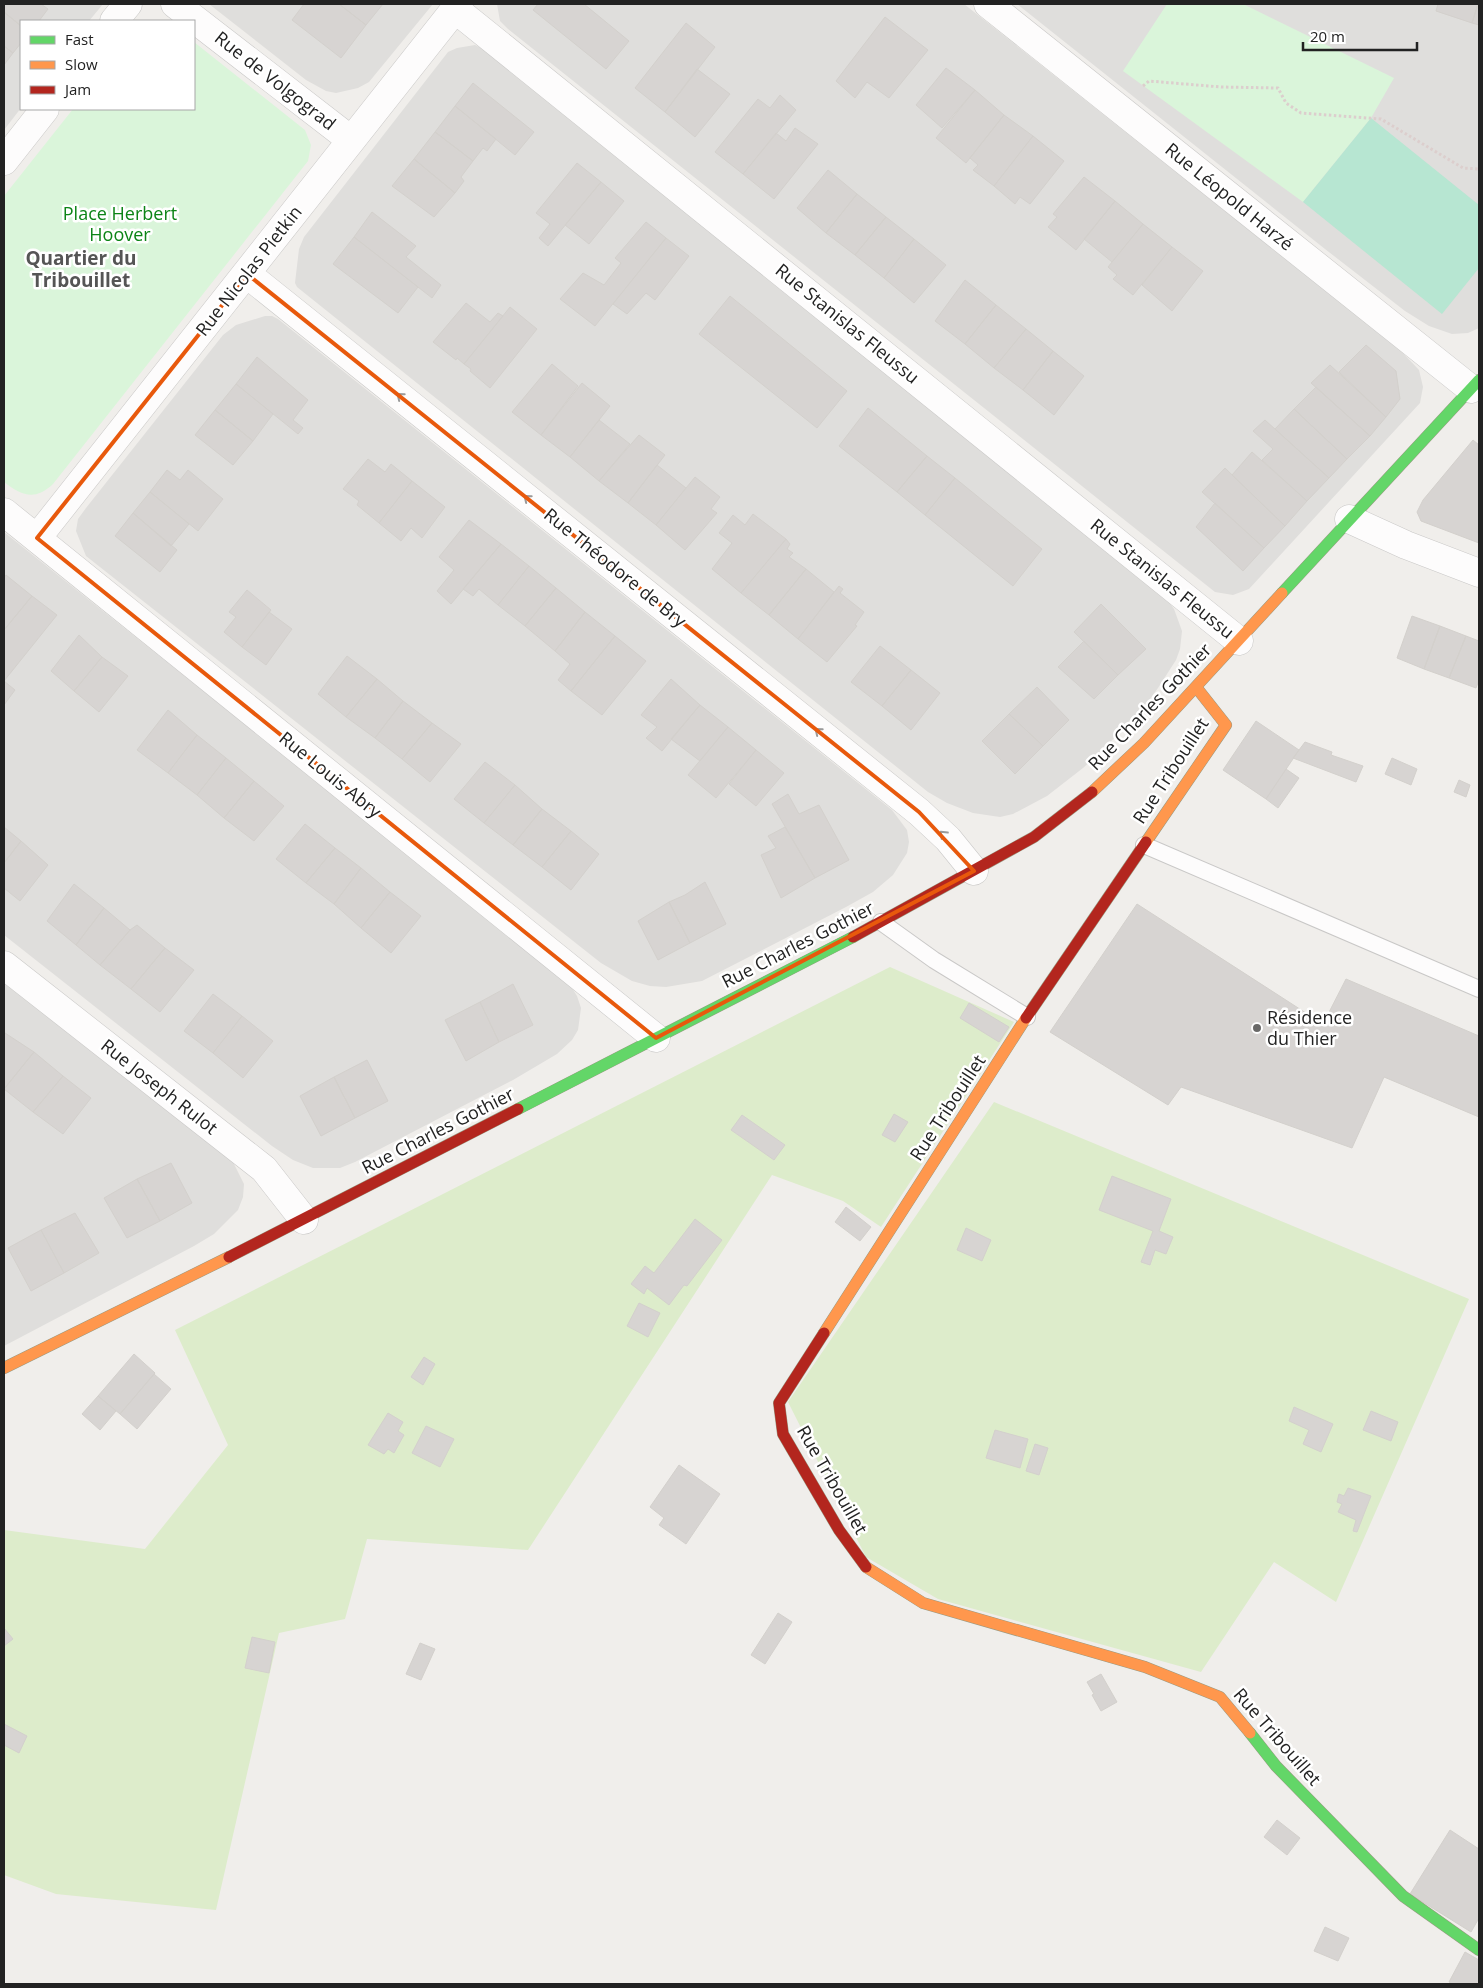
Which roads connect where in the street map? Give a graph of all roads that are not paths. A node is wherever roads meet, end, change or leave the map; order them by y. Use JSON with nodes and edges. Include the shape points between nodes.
{"nodes":[{"id":1,"x":128,"y":4,"type":"edge"},
{"id":2,"x":175,"y":4,"type":"edge"},
{"id":3,"x":988,"y":4,"type":"edge"},
{"id":4,"x":457,"y":6,"type":"edge"},
{"id":5,"x":115,"y":20,"type":"edge"},
{"id":6,"x":44,"y":110,"type":"edge"},
{"id":7,"x":351,"y":140,"type":"junction"},
{"id":8,"x":4,"y":161,"type":"edge"},
{"id":9,"x":247,"y":274,"type":"junction"},
{"id":10,"x":1475,"y":384,"type":"edge"},
{"id":11,"x":4,"y":512,"type":"edge"},
{"id":12,"x":1349,"y":519,"type":"junction"},
{"id":13,"x":37,"y":538,"type":"junction"},
{"id":14,"x":1479,"y":573,"type":"edge"},
{"id":15,"x":1239,"y":641,"type":"junction"},
{"id":16,"x":1196,"y":687,"type":"junction"},
{"id":17,"x":1144,"y":845,"type":"junction"},
{"id":18,"x":974,"y":871,"type":"junction"},
{"id":19,"x":880,"y":922,"type":"junction"},
{"id":20,"x":4,"y":965,"type":"edge"},
{"id":21,"x":1479,"y":988,"type":"edge"},
{"id":22,"x":1027,"y":1017,"type":"junction"},
{"id":23,"x":656,"y":1038,"type":"junction"},
{"id":24,"x":304,"y":1220,"type":"junction"},
{"id":25,"x":4,"y":1368,"type":"edge"},
{"id":26,"x":1479,"y":1950,"type":"edge"}],
"edges":[{"from":1,"to":5,"type":"street"},
{"from":2,"to":7,"type":"street","name":"Rue de Volgograd"},
{"from":3,"to":10,"type":"street","name":"Rue Léopold Harzé"},
{"from":4,"to":7,"type":"street","name":"Rue Nicolas Pietkin"},
{"from":4,"to":15,"type":"street","name":"Rue Stanislas Fleussu"},
{"from":6,"to":8,"type":"street"},
{"from":7,"to":9,"type":"street","name":"Rue Nicolas Pietkin"},
{"from":9,"to":13,"type":"street","name":"Rue Nicolas Pietkin"},
{"from":18,"to":9,"type":"street","name":"Rue Théodore de Bry","one_way":true,"via":[[948,839],[919,812]]},
{"from":10,"to":12,"type":"street","name":"Rue Charles Gothier"},
{"from":11,"to":13,"type":"street","name":"Rue Louis Abry"},
{"from":12,"to":14,"type":"street"},
{"from":12,"to":15,"type":"street","name":"Rue Charles Gothier"},
{"from":13,"to":23,"type":"street","name":"Rue Louis Abry"},
{"from":15,"to":16,"type":"street","name":"Rue Charles Gothier"},
{"from":16,"to":17,"type":"street","name":"Rue Tribouillet","via":[[1226,726]]},
{"from":16,"to":18,"type":"street","name":"Rue Charles Gothier","via":[[1097,788],[1034,837]]},
{"from":17,"to":21,"type":"lane"},
{"from":17,"to":22,"type":"street","name":"Rue Tribouillet"},
{"from":18,"to":19,"type":"street","name":"Rue Charles Gothier"},
{"from":19,"to":22,"type":"lane","via":[[934,960]]},
{"from":19,"to":23,"type":"street","name":"Rue Charles Gothier"},
{"from":20,"to":24,"type":"street","name":"Rue Joseph Rulot","via":[[264,1169]]},
{"from":22,"to":26,"type":"street","name":"Rue Tribouillet","via":[[779,1403],[783,1434],[839,1530],[868,1569],[923,1602],[1145,1667],[1220,1697],[1276,1766],[1402,1896]]},
{"from":23,"to":24,"type":"street","name":"Rue Charles Gothier"},
{"from":24,"to":25,"type":"street","name":"Rue Charles Gothier"}]}
